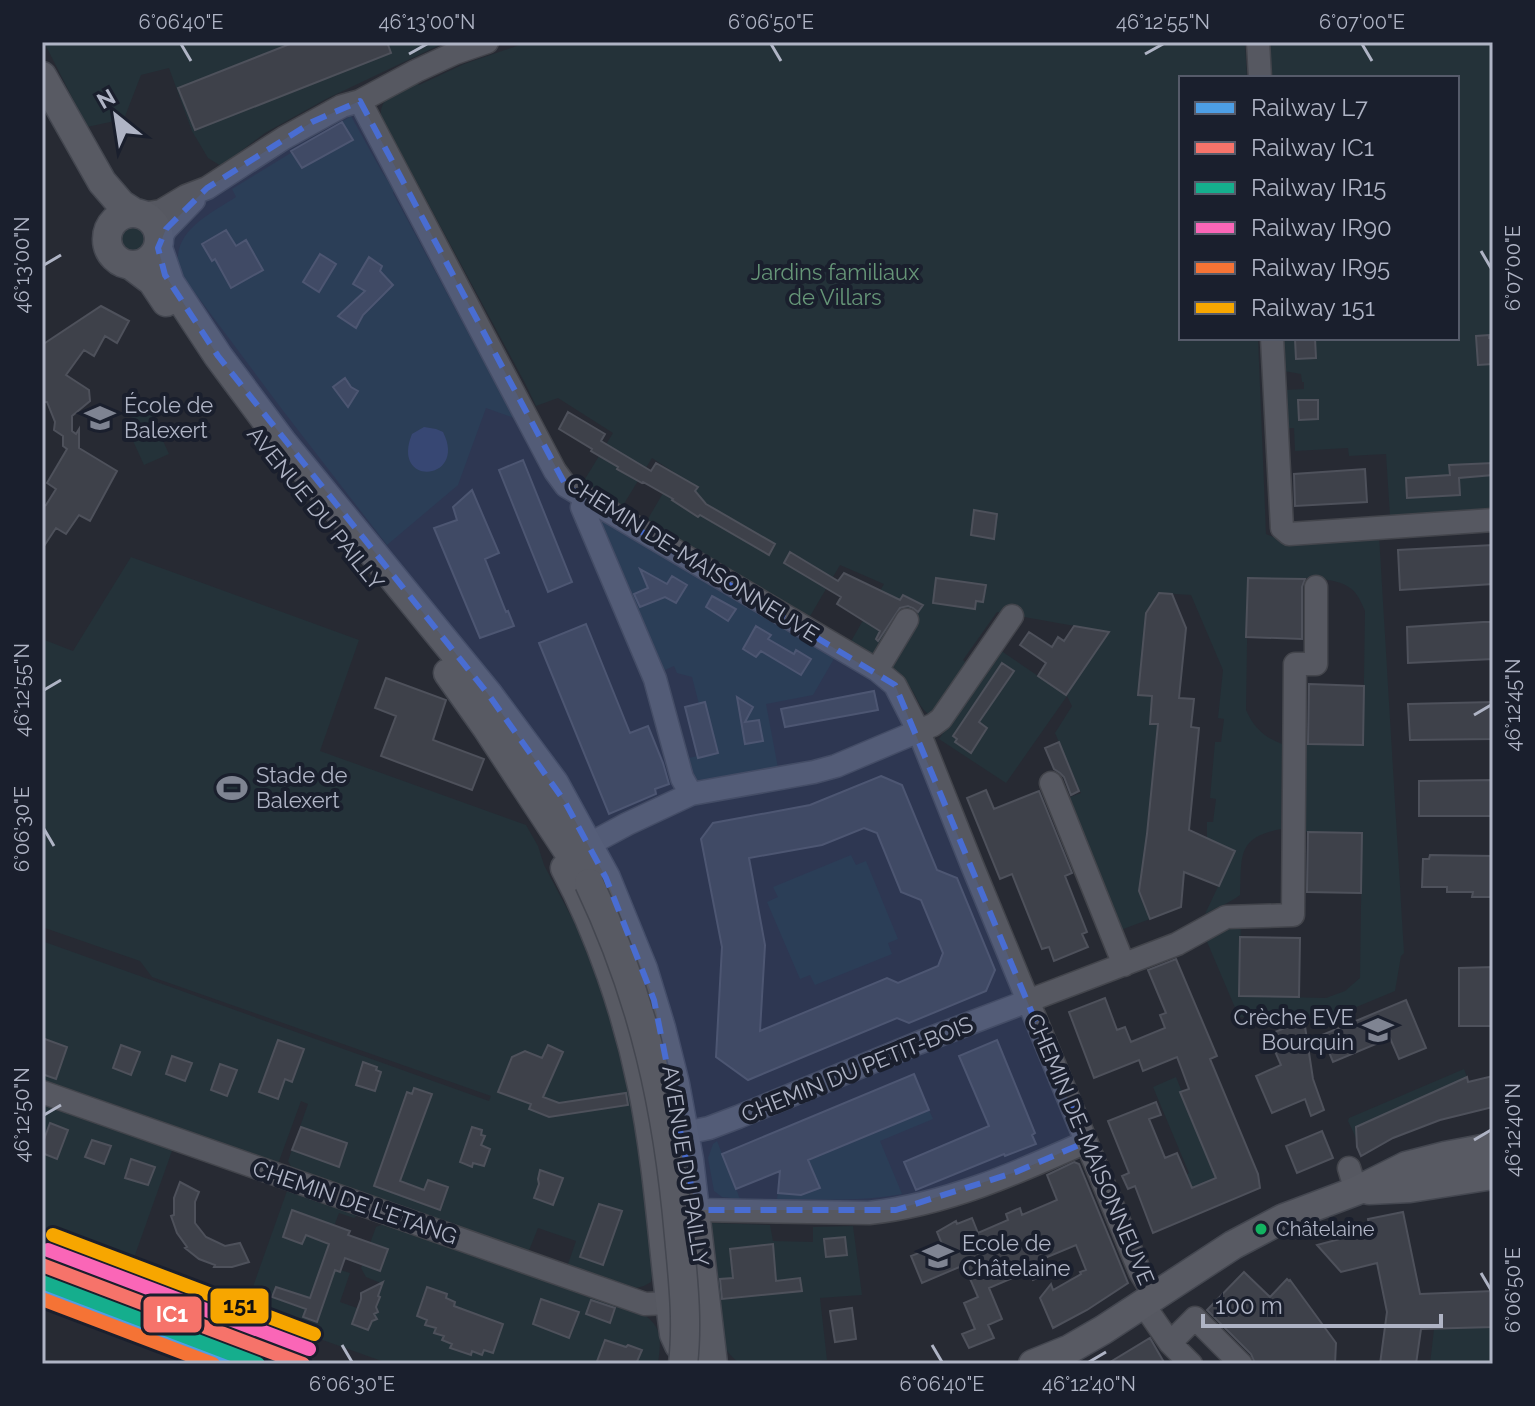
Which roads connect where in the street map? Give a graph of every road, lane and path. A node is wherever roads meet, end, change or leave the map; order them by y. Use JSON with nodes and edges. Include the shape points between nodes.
{"nodes":[{"id":1,"x":487,"y":42,"type":"edge"},
{"id":2,"x":1258,"y":42,"type":"edge"},
{"id":3,"x":42,"y":76,"type":"edge"},
{"id":4,"x":1260,"y":76,"type":"edge"},
{"id":5,"x":360,"y":101,"type":"junction"},
{"id":6,"x":42,"y":111,"type":"edge"},
{"id":7,"x":80,"y":160,"type":"junction"},
{"id":8,"x":207,"y":188,"type":"junction"},
{"id":9,"x":129,"y":218,"type":"junction"},
{"id":10,"x":158,"y":245,"type":"junction"},
{"id":11,"x":132,"y":266,"type":"junction"},
{"id":12,"x":1272,"y":340,"type":"edge"},
{"id":13,"x":585,"y":498,"type":"junction"},
{"id":14,"x":1493,"y":520,"type":"edge"},
{"id":15,"x":1316,"y":587,"type":"dead end"},
{"id":16,"x":1012,"y":616,"type":"dead end"},
{"id":17,"x":907,"y":620,"type":"dead end"},
{"id":18,"x":877,"y":670,"type":"junction"},
{"id":19,"x":506,"y":720,"type":"junction"},
{"id":20,"x":919,"y":732,"type":"junction"},
{"id":21,"x":502,"y":751,"type":"junction"},
{"id":22,"x":1051,"y":783,"type":"dead end"},
{"id":23,"x":691,"y":794,"type":"junction"},
{"id":24,"x":588,"y":845,"type":"junction"},
{"id":25,"x":589,"y":883,"type":"junction"},
{"id":26,"x":1124,"y":965,"type":"junction"},
{"id":27,"x":1028,"y":1002,"type":"junction"},
{"id":28,"x":42,"y":1092,"type":"edge"},
{"id":29,"x":685,"y":1133,"type":"junction"},
{"id":30,"x":1086,"y":1142,"type":"junction"},
{"id":31,"x":1493,"y":1147,"type":"edge"},
{"id":32,"x":1493,"y":1175,"type":"edge"},
{"id":33,"x":1353,"y":1180,"type":"junction"},
{"id":34,"x":696,"y":1210,"type":"junction"},
{"id":35,"x":1149,"y":1300,"type":"junction"},
{"id":36,"x":670,"y":1303,"type":"junction"},
{"id":37,"x":674,"y":1334,"type":"junction"},
{"id":38,"x":1170,"y":1343,"type":"junction"},
{"id":39,"x":716,"y":1359,"type":"edge"},
{"id":40,"x":671,"y":1364,"type":"edge"},
{"id":41,"x":685,"y":1364,"type":"edge"},
{"id":42,"x":1033,"y":1364,"type":"edge"},
{"id":43,"x":1191,"y":1364,"type":"edge"},
{"id":44,"x":1241,"y":1364,"type":"edge"}],
"edges":[{"from":1,"to":5,"type":"street"},
{"from":2,"to":4,"type":"street"},
{"from":3,"to":7,"type":"main road"},
{"from":5,"to":8,"type":"street","via":[[312,122]]},
{"from":5,"to":13,"type":"street","name":"CHEMIN DE-MAISONNEUVE","via":[[555,471]]},
{"from":6,"to":7,"type":"main road"},
{"from":7,"to":9,"type":"main road","via":[[100,201]]},
{"from":8,"to":9,"type":"street","via":[[161,211]]},
{"from":8,"to":10,"type":"street","via":[[172,222]]},
{"from":9,"to":10,"type":"main road","via":[[155,225]]},
{"from":9,"to":11,"type":"main road","via":[[107,234],[107,243],[115,259]]},
{"from":10,"to":11,"type":"main road","via":[[147,261]]},
{"from":10,"to":19,"type":"main road","name":"AVENUE DU PAILLY","via":[[165,275],[218,356]]},
{"from":11,"to":21,"type":"main road","name":"AVENUE DU PAILLY","via":[[152,281],[223,390],[438,660]]},
{"from":12,"to":14,"type":"street","via":[[1282,528],[1289,534]]},
{"from":13,"to":18,"type":"street","name":"CHEMIN DE-MAISONNEUVE"},
{"from":13,"to":23,"type":"street","via":[[582,507],[658,687]]},
{"from":15,"to":26,"type":"street","name":"CHEMIN DE-MAISONNEUVE","via":[[1316,664],[1295,664],[1293,915],[1226,917]]},
{"from":16,"to":20,"type":"street","via":[[941,719]]},
{"from":17,"to":18,"type":"street"},
{"from":18,"to":20,"type":"street","name":"CHEMIN DE-MAISONNEUVE","via":[[895,685]]},
{"from":19,"to":24,"type":"main road","name":"AVENUE DU PAILLY","via":[[554,783]]},
{"from":19,"to":25,"type":"main road","name":"AVENUE DU PAILLY","via":[[555,807]]},
{"from":20,"to":23,"type":"street","via":[[814,772]]},
{"from":20,"to":27,"type":"street","name":"CHEMIN DE-MAISONNEUVE"},
{"from":21,"to":25,"type":"main road","name":"AVENUE DU PAILLY"},
{"from":21,"to":36,"type":"main road","name":"AVENUE DU PAILLY","via":[[574,885],[615,989],[642,1085]]},
{"from":22,"to":26,"type":"street"},
{"from":23,"to":24,"type":"street"},
{"from":24,"to":29,"type":"main road","name":"AVENUE DU PAILLY","via":[[650,990]]},
{"from":25,"to":41,"type":"main road","bridge":true,"via":[[632,988],[663,1106],[684,1288]]},
{"from":26,"to":27,"type":"street","name":"CHEMIN DE-MAISONNEUVE"},
{"from":27,"to":29,"type":"street","name":"CHEMIN DU PETIT-BOIS"},
{"from":27,"to":30,"type":"street","name":"CHEMIN DE-MAISONNEUVE"},
{"from":28,"to":36,"type":"street","name":"CHEMIN DE L'ETANG","via":[[645,1304]]},
{"from":29,"to":34,"type":"main road","name":"AVENUE DU PAILLY"},
{"from":30,"to":34,"type":"street","via":[[959,1193],[896,1210]]},
{"from":30,"to":35,"type":"street","name":"CHEMIN DE-MAISONNEUVE"},
{"from":31,"to":33,"type":"main road"},
{"from":32,"to":33,"type":"main road","via":[[1410,1188]]},
{"from":33,"to":35,"type":"main road","via":[[1233,1245]]},
{"from":34,"to":39,"type":"main road","name":"AVENUE DU PAILLY"},
{"from":35,"to":38,"type":"street","name":"CHEMIN DE-MAISONNEUVE"},
{"from":35,"to":42,"type":"main road","via":[[1070,1349]]},
{"from":36,"to":37,"type":"main road","name":"AVENUE DU PAILLY"},
{"from":37,"to":40,"type":"main road"},
{"from":37,"to":41,"type":"main road","name":"AVENUE DU PAILLY"},
{"from":38,"to":43,"type":"street","name":"CHEMIN DE-MAISONNEUVE"},
{"from":38,"to":44,"type":"street","via":[[1195,1318]]}]}
